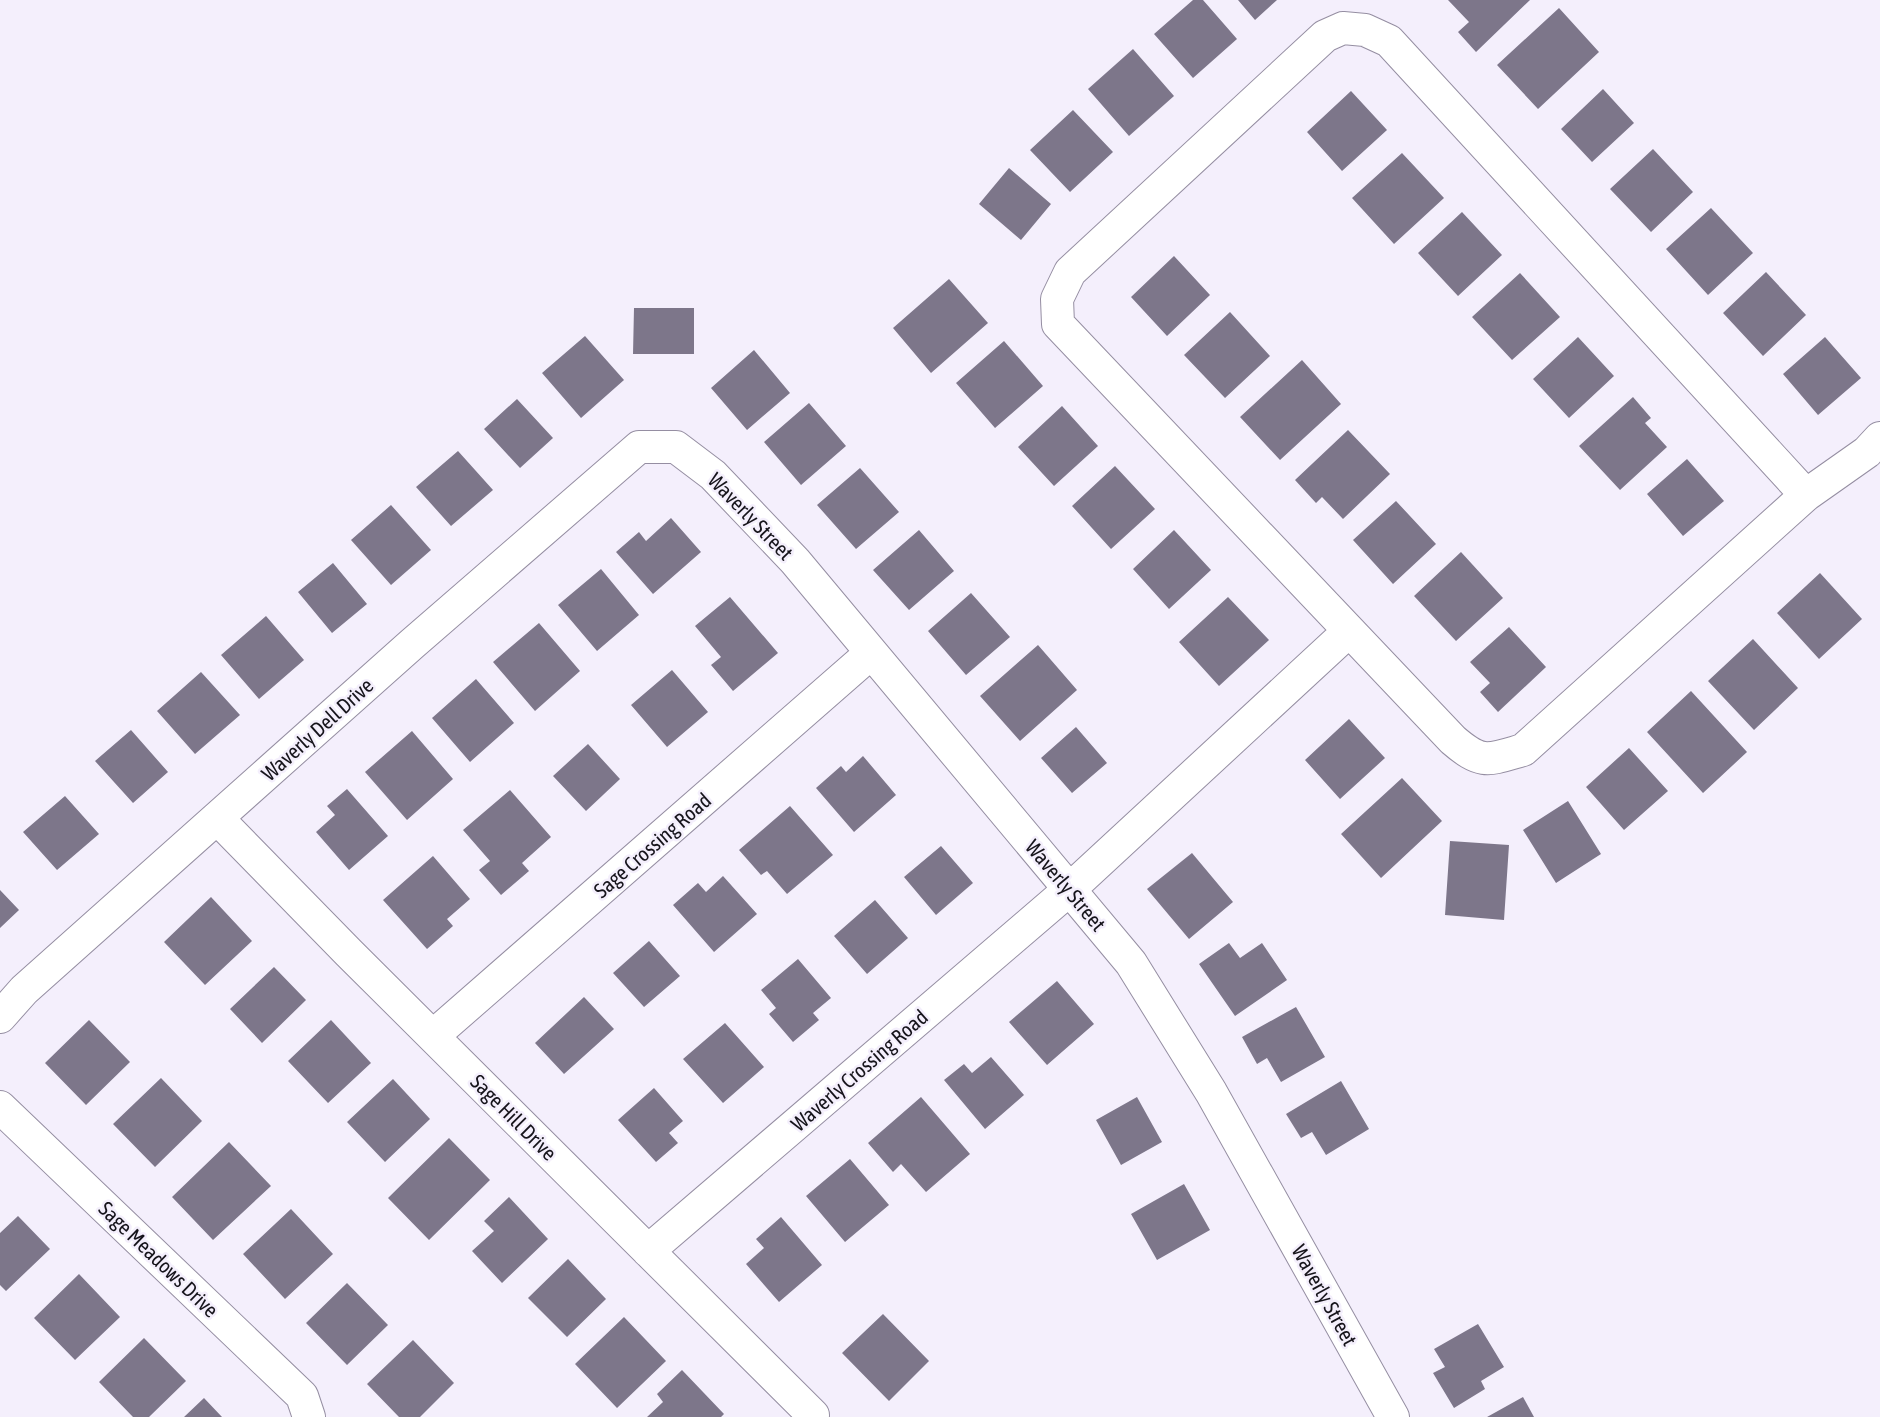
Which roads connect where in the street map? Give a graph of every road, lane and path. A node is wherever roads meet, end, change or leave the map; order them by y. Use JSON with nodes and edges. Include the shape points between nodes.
{"nodes":[{"id":1,"x":1880,"y":438,"type":"edge"},
{"id":2,"x":639,"y":447,"type":"joint"},
{"id":3,"x":1806,"y":495,"type":"junction"},
{"id":4,"x":1348,"y":631,"type":"junction"},
{"id":5,"x":871,"y":653,"type":"junction"},
{"id":6,"x":218,"y":818,"type":"junction"},
{"id":7,"x":1070,"y":890,"type":"junction"},
{"id":8,"x":0,"y":1017,"type":"edge"},
{"id":9,"x":433,"y":1036,"type":"junction"},
{"id":10,"x":0,"y":1107,"type":"edge"},
{"id":11,"x":648,"y":1251,"type":"junction"},
{"id":12,"x":813,"y":1414,"type":"dead end"},
{"id":13,"x":309,"y":1417,"type":"edge"},
{"id":14,"x":1393,"y":1417,"type":"edge"}],
"edges":[{"from":1,"to":3,"type":"street","via":[[1867,452]]},
{"from":2,"to":5,"type":"street","name":"Waverly Street","via":[[676,447],[713,475],[795,561]]},
{"from":2,"to":6,"type":"street","name":"Waverly Dell Drive"},
{"from":3,"to":4,"type":"street","via":[[1523,750],[1494,758],[1472,757]]},
{"from":3,"to":4,"type":"street","via":[[1389,41],[1365,30],[1343,28],[1325,36],[1070,272],[1057,299],[1058,324],[1077,346]]},
{"from":4,"to":7,"type":"street","name":"Waverly Crossing Road"},
{"from":5,"to":7,"type":"street","name":"Waverly Street"},
{"from":5,"to":9,"type":"street","name":"Sage Crossing Road"},
{"from":6,"to":8,"type":"street","name":"Waverly Dell Drive","via":[[24,990]]},
{"from":6,"to":9,"type":"street","name":"Sage Hill Drive"},
{"from":7,"to":11,"type":"street","name":"Waverly Crossing Road"},
{"from":7,"to":14,"type":"street","name":"Waverly Street","via":[[1131,963],[1211,1092]]},
{"from":9,"to":11,"type":"street","name":"Sage Hill Drive"},
{"from":10,"to":13,"type":"street","name":"Sage Meadows Drive","via":[[302,1396]]},
{"from":11,"to":12,"type":"street","name":"Sage Hill Drive"}]}
